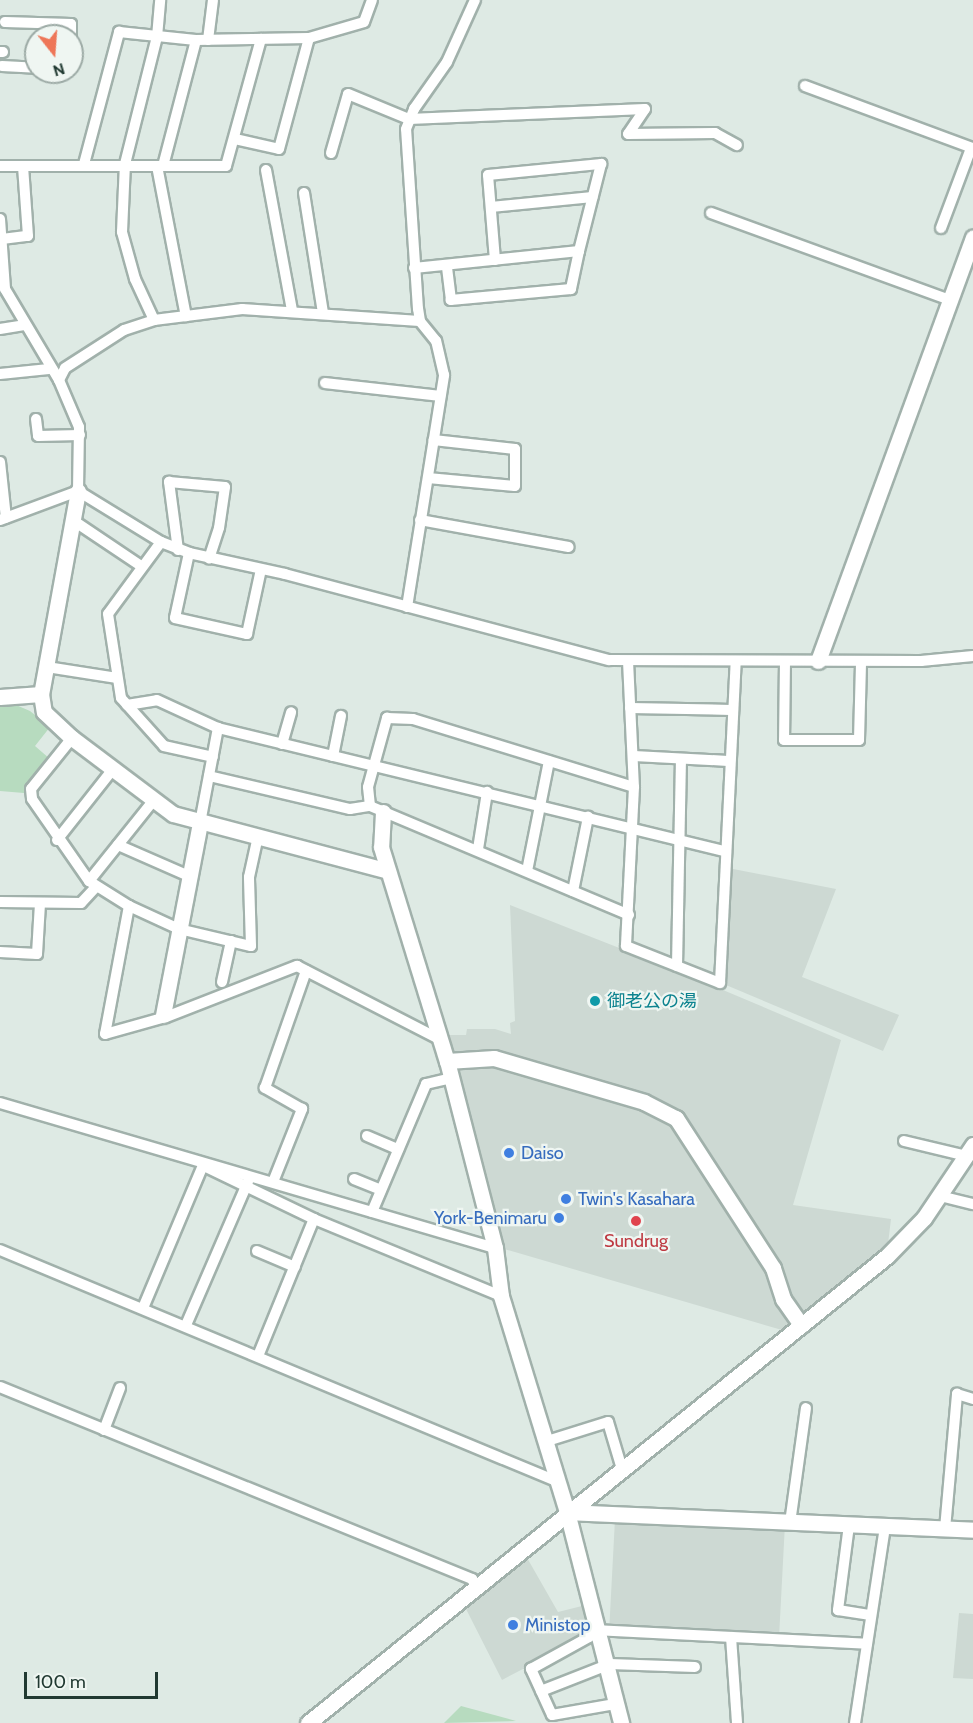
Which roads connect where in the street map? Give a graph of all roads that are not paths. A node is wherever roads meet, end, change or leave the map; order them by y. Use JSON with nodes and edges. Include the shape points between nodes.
{"nodes":[{"id":1,"x":160,"y":0,"type":"edge"},
{"id":2,"x":213,"y":0,"type":"edge"},
{"id":3,"x":372,"y":0,"type":"edge"},
{"id":4,"x":475,"y":0,"type":"edge"},
{"id":5,"x":5,"y":22,"type":"dead end"},
{"id":6,"x":71,"y":24,"type":"edge"},
{"id":7,"x":157,"y":37,"type":"junction"},
{"id":8,"x":309,"y":38,"type":"junction"},
{"id":9,"x":261,"y":39,"type":"junction"},
{"id":10,"x":196,"y":40,"type":"junction"},
{"id":11,"x":208,"y":40,"type":"junction"},
{"id":12,"x":2,"y":66,"type":"dead end"},
{"id":13,"x":24,"y":67,"type":"edge"},
{"id":14,"x":806,"y":86,"type":"dead end"},
{"id":15,"x":409,"y":119,"type":"junction"},
{"id":16,"x":235,"y":139,"type":"junction"},
{"id":17,"x":737,"y":145,"type":"dead end"},
{"id":18,"x":972,"y":148,"type":"edge"},
{"id":19,"x":331,"y":153,"type":"dead end"},
{"id":20,"x":125,"y":164,"type":"junction"},
{"id":21,"x":84,"y":165,"type":"junction"},
{"id":22,"x":0,"y":166,"type":"edge"},
{"id":23,"x":23,"y":166,"type":"junction"},
{"id":24,"x":160,"y":166,"type":"junction"},
{"id":25,"x":266,"y":170,"type":"dead end"},
{"id":26,"x":304,"y":193,"type":"dead end"},
{"id":27,"x":592,"y":197,"type":"junction"},
{"id":28,"x":490,"y":207,"type":"junction"},
{"id":29,"x":711,"y":213,"type":"dead end"},
{"id":30,"x":0,"y":219,"type":"edge"},
{"id":31,"x":941,"y":228,"type":"dead end"},
{"id":32,"x":973,"y":238,"type":"edge"},
{"id":33,"x":2,"y":239,"type":"junction"},
{"id":34,"x":579,"y":251,"type":"junction"},
{"id":35,"x":495,"y":260,"type":"junction"},
{"id":36,"x":2,"y":264,"type":"edge"},
{"id":37,"x":447,"y":266,"type":"junction"},
{"id":38,"x":414,"y":268,"type":"junction"},
{"id":39,"x":950,"y":300,"type":"junction"},
{"id":40,"x":292,"y":310,"type":"junction"},
{"id":41,"x":323,"y":313,"type":"junction"},
{"id":42,"x":186,"y":315,"type":"junction"},
{"id":43,"x":154,"y":320,"type":"junction"},
{"id":44,"x":420,"y":321,"type":"junction"},
{"id":45,"x":26,"y":325,"type":"junction"},
{"id":46,"x":0,"y":329,"type":"edge"},
{"id":47,"x":49,"y":369,"type":"junction"},
{"id":48,"x":0,"y":374,"type":"edge"},
{"id":49,"x":59,"y":380,"type":"junction"},
{"id":50,"x":325,"y":383,"type":"dead end"},
{"id":51,"x":440,"y":396,"type":"junction"},
{"id":52,"x":36,"y":418,"type":"dead end"},
{"id":53,"x":80,"y":435,"type":"junction"},
{"id":54,"x":433,"y":440,"type":"junction"},
{"id":55,"x":0,"y":462,"type":"edge"},
{"id":56,"x":428,"y":478,"type":"junction"},
{"id":57,"x":78,"y":491,"type":"junction"},
{"id":58,"x":3,"y":519,"type":"edge"},
{"id":59,"x":420,"y":520,"type":"junction"},
{"id":60,"x":74,"y":521,"type":"junction"},
{"id":61,"x":161,"y":542,"type":"junction"},
{"id":62,"x":569,"y":547,"type":"dead end"},
{"id":63,"x":184,"y":551,"type":"junction"},
{"id":64,"x":209,"y":558,"type":"junction"},
{"id":65,"x":141,"y":566,"type":"junction"},
{"id":66,"x":261,"y":569,"type":"junction"},
{"id":67,"x":407,"y":607,"type":"junction"},
{"id":68,"x":973,"y":656,"type":"edge"},
{"id":69,"x":628,"y":661,"type":"junction"},
{"id":70,"x":735,"y":661,"type":"junction"},
{"id":71,"x":785,"y":661,"type":"junction"},
{"id":72,"x":818,"y":661,"type":"junction"},
{"id":73,"x":861,"y":661,"type":"junction"},
{"id":74,"x":47,"y":666,"type":"junction"},
{"id":75,"x":117,"y":678,"type":"junction"},
{"id":76,"x":41,"y":694,"type":"junction"},
{"id":77,"x":0,"y":697,"type":"edge"},
{"id":78,"x":127,"y":705,"type":"junction"},
{"id":79,"x":630,"y":708,"type":"junction"},
{"id":80,"x":731,"y":710,"type":"junction"},
{"id":81,"x":291,"y":712,"type":"dead end"},
{"id":82,"x":341,"y":716,"type":"dead end"},
{"id":83,"x":218,"y":728,"type":"junction"},
{"id":84,"x":72,"y":738,"type":"junction"},
{"id":85,"x":282,"y":744,"type":"junction"},
{"id":86,"x":333,"y":756,"type":"junction"},
{"id":87,"x":634,"y":756,"type":"junction"},
{"id":88,"x":213,"y":757,"type":"junction"},
{"id":89,"x":681,"y":759,"type":"junction"},
{"id":90,"x":549,"y":761,"type":"junction"},
{"id":91,"x":728,"y":761,"type":"junction"},
{"id":92,"x":375,"y":766,"type":"junction"},
{"id":93,"x":113,"y":769,"type":"junction"},
{"id":94,"x":209,"y":776,"type":"junction"},
{"id":95,"x":634,"y":787,"type":"junction"},
{"id":96,"x":487,"y":792,"type":"junction"},
{"id":97,"x":153,"y":801,"type":"junction"},
{"id":98,"x":539,"y":805,"type":"junction"},
{"id":99,"x":376,"y":809,"type":"junction"},
{"id":100,"x":588,"y":817,"type":"junction"},
{"id":101,"x":200,"y":823,"type":"junction"},
{"id":102,"x":633,"y":829,"type":"junction"},
{"id":103,"x":258,"y":836,"type":"junction"},
{"id":104,"x":57,"y":840,"type":"junction"},
{"id":105,"x":680,"y":840,"type":"junction"},
{"id":106,"x":118,"y":845,"type":"junction"},
{"id":107,"x":478,"y":849,"type":"junction"},
{"id":108,"x":724,"y":851,"type":"junction"},
{"id":109,"x":388,"y":871,"type":"junction"},
{"id":110,"x":527,"y":871,"type":"junction"},
{"id":111,"x":189,"y":876,"type":"junction"},
{"id":112,"x":92,"y":885,"type":"junction"},
{"id":113,"x":573,"y":891,"type":"junction"},
{"id":114,"x":0,"y":902,"type":"edge"},
{"id":115,"x":40,"y":903,"type":"junction"},
{"id":116,"x":129,"y":906,"type":"junction"},
{"id":117,"x":629,"y":915,"type":"junction"},
{"id":118,"x":179,"y":929,"type":"junction"},
{"id":119,"x":231,"y":941,"type":"junction"},
{"id":120,"x":0,"y":952,"type":"edge"},
{"id":121,"x":677,"y":966,"type":"junction"},
{"id":122,"x":306,"y":971,"type":"junction"},
{"id":123,"x":222,"y":982,"type":"dead end"},
{"id":124,"x":163,"y":1015,"type":"junction"},
{"id":125,"x":441,"y":1040,"type":"junction"},
{"id":126,"x":447,"y":1061,"type":"junction"},
{"id":127,"x":452,"y":1078,"type":"junction"},
{"id":128,"x":0,"y":1103,"type":"edge"},
{"id":129,"x":367,"y":1136,"type":"dead end"},
{"id":130,"x":904,"y":1141,"type":"dead end"},
{"id":131,"x":398,"y":1149,"type":"junction"},
{"id":132,"x":970,"y":1150,"type":"edge"},
{"id":133,"x":203,"y":1165,"type":"junction"},
{"id":134,"x":250,"y":1176,"type":"junction"},
{"id":135,"x":354,"y":1179,"type":"dead end"},
{"id":136,"x":273,"y":1182,"type":"junction"},
{"id":137,"x":245,"y":1187,"type":"junction"},
{"id":138,"x":381,"y":1190,"type":"junction"},
{"id":139,"x":940,"y":1196,"type":"junction"},
{"id":140,"x":973,"y":1203,"type":"edge"},
{"id":141,"x":372,"y":1212,"type":"junction"},
{"id":142,"x":314,"y":1219,"type":"junction"},
{"id":143,"x":495,"y":1248,"type":"junction"},
{"id":144,"x":0,"y":1250,"type":"edge"},
{"id":145,"x":257,"y":1251,"type":"dead end"},
{"id":146,"x":295,"y":1267,"type":"junction"},
{"id":147,"x":501,"y":1296,"type":"junction"},
{"id":148,"x":143,"y":1308,"type":"junction"},
{"id":149,"x":186,"y":1325,"type":"junction"},
{"id":150,"x":801,"y":1325,"type":"junction"},
{"id":151,"x":258,"y":1356,"type":"junction"},
{"id":152,"x":0,"y":1387,"type":"edge"},
{"id":153,"x":120,"y":1388,"type":"dead end"},
{"id":154,"x":973,"y":1399,"type":"edge"},
{"id":155,"x":806,"y":1408,"type":"dead end"},
{"id":156,"x":104,"y":1431,"type":"junction"},
{"id":157,"x":544,"y":1442,"type":"junction"},
{"id":158,"x":622,"y":1469,"type":"junction"},
{"id":159,"x":556,"y":1481,"type":"junction"},
{"id":160,"x":567,"y":1512,"type":"junction"},
{"id":161,"x":790,"y":1523,"type":"junction"},
{"id":162,"x":849,"y":1525,"type":"junction"},
{"id":163,"x":885,"y":1527,"type":"junction"},
{"id":164,"x":945,"y":1529,"type":"junction"},
{"id":165,"x":973,"y":1530,"type":"edge"},
{"id":166,"x":476,"y":1587,"type":"junction"},
{"id":167,"x":872,"y":1615,"type":"junction"},
{"id":168,"x":594,"y":1630,"type":"junction"},
{"id":169,"x":731,"y":1637,"type":"junction"},
{"id":170,"x":867,"y":1644,"type":"junction"},
{"id":171,"x":695,"y":1667,"type":"dead end"},
{"id":172,"x":605,"y":1668,"type":"junction"},
{"id":173,"x":541,"y":1691,"type":"junction"},
{"id":174,"x":615,"y":1704,"type":"junction"},
{"id":175,"x":308,"y":1723,"type":"edge"},
{"id":176,"x":621,"y":1723,"type":"edge"},
{"id":177,"x":737,"y":1723,"type":"edge"},
{"id":178,"x":855,"y":1723,"type":"edge"}],
"edges":[{"from":1,"to":7,"type":"street"},
{"from":2,"to":11,"type":"street"},
{"from":3,"to":8,"type":"street","via":[[364,22]]},
{"from":4,"to":15,"type":"street","via":[[447,62]]},
{"from":5,"to":6,"type":"street"},
{"from":7,"to":10,"type":"street"},
{"from":7,"to":20,"type":"street"},
{"from":7,"to":21,"type":"street","via":[[119,32]]},
{"from":8,"to":9,"type":"street"},
{"from":8,"to":16,"type":"street","via":[[279,149]]},
{"from":9,"to":11,"type":"street"},
{"from":9,"to":16,"type":"street"},
{"from":10,"to":11,"type":"street"},
{"from":10,"to":24,"type":"street"},
{"from":12,"to":13,"type":"street"},
{"from":14,"to":18,"type":"street"},
{"from":15,"to":17,"type":"street","via":[[645,109],[628,134],[715,133]]},
{"from":15,"to":19,"type":"street","via":[[348,94]]},
{"from":15,"to":38,"type":"street","via":[[405,144]]},
{"from":16,"to":24,"type":"street","via":[[226,166]]},
{"from":18,"to":31,"type":"street"},
{"from":20,"to":21,"type":"street"},
{"from":20,"to":24,"type":"street"},
{"from":20,"to":43,"type":"street","via":[[122,232],[135,279]]},
{"from":21,"to":23,"type":"street"},
{"from":22,"to":23,"type":"street"},
{"from":23,"to":33,"type":"street","via":[[28,236]]},
{"from":24,"to":42,"type":"street"},
{"from":25,"to":40,"type":"street"},
{"from":26,"to":41,"type":"street"},
{"from":27,"to":28,"type":"street"},
{"from":27,"to":28,"type":"street","via":[[601,164],[488,176]]},
{"from":27,"to":34,"type":"street"},
{"from":28,"to":35,"type":"street"},
{"from":29,"to":39,"type":"street"},
{"from":30,"to":33,"type":"street"},
{"from":32,"to":39,"type":"street"},
{"from":33,"to":36,"type":"street"},
{"from":34,"to":35,"type":"street"},
{"from":34,"to":37,"type":"street","via":[[571,289],[451,300]]},
{"from":35,"to":37,"type":"street"},
{"from":36,"to":45,"type":"street","via":[[5,289]]},
{"from":37,"to":38,"type":"street"},
{"from":38,"to":44,"type":"street"},
{"from":39,"to":72,"type":"street"},
{"from":40,"to":41,"type":"street"},
{"from":40,"to":42,"type":"street","via":[[242,309]]},
{"from":41,"to":44,"type":"street"},
{"from":42,"to":43,"type":"street"},
{"from":43,"to":49,"type":"street","via":[[124,330],[65,368]]},
{"from":44,"to":51,"type":"street","via":[[440,351],[444,375]]},
{"from":45,"to":46,"type":"street"},
{"from":45,"to":47,"type":"street"},
{"from":47,"to":48,"type":"street"},
{"from":47,"to":49,"type":"street"},
{"from":49,"to":53,"type":"street"},
{"from":50,"to":51,"type":"street"},
{"from":51,"to":54,"type":"street"},
{"from":52,"to":53,"type":"street","via":[[38,436]]},
{"from":53,"to":57,"type":"street"},
{"from":54,"to":56,"type":"street"},
{"from":54,"to":56,"type":"street","via":[[515,449],[515,486]]},
{"from":55,"to":58,"type":"street"},
{"from":56,"to":59,"type":"street"},
{"from":57,"to":58,"type":"street"},
{"from":57,"to":60,"type":"street"},
{"from":57,"to":61,"type":"street"},
{"from":59,"to":62,"type":"street"},
{"from":59,"to":67,"type":"street"},
{"from":60,"to":65,"type":"street"},
{"from":60,"to":74,"type":"street"},
{"from":61,"to":63,"type":"street"},
{"from":61,"to":65,"type":"street"},
{"from":63,"to":64,"type":"street"},
{"from":63,"to":64,"type":"street","via":[[169,482],[225,487],[219,528]]},
{"from":63,"to":66,"type":"street","via":[[175,618],[247,634]]},
{"from":64,"to":66,"type":"street"},
{"from":65,"to":75,"type":"street","via":[[108,614]]},
{"from":66,"to":67,"type":"street"},
{"from":67,"to":69,"type":"street","via":[[592,657]]},
{"from":68,"to":73,"type":"street"},
{"from":69,"to":70,"type":"street"},
{"from":69,"to":79,"type":"street"},
{"from":70,"to":71,"type":"street"},
{"from":70,"to":80,"type":"street"},
{"from":71,"to":72,"type":"street"},
{"from":71,"to":73,"type":"street","via":[[784,740],[860,740]]},
{"from":72,"to":73,"type":"street"},
{"from":74,"to":75,"type":"street"},
{"from":74,"to":76,"type":"street"},
{"from":75,"to":78,"type":"street"},
{"from":76,"to":77,"type":"street"},
{"from":76,"to":84,"type":"street","via":[[44,712]]},
{"from":78,"to":83,"type":"street","via":[[157,700]]},
{"from":78,"to":88,"type":"street","via":[[164,746]]},
{"from":79,"to":80,"type":"street"},
{"from":79,"to":87,"type":"street"},
{"from":80,"to":91,"type":"street"},
{"from":81,"to":85,"type":"street"},
{"from":82,"to":86,"type":"street"},
{"from":83,"to":85,"type":"street"},
{"from":83,"to":88,"type":"street"},
{"from":84,"to":93,"type":"street"},
{"from":84,"to":104,"type":"street","via":[[31,789],[32,799]]},
{"from":85,"to":86,"type":"street"},
{"from":86,"to":92,"type":"street"},
{"from":87,"to":89,"type":"street"},
{"from":87,"to":95,"type":"street"},
{"from":88,"to":94,"type":"street"},
{"from":89,"to":91,"type":"street"},
{"from":89,"to":105,"type":"street"},
{"from":90,"to":92,"type":"street","via":[[413,719],[387,718]]},
{"from":90,"to":95,"type":"street"},
{"from":90,"to":98,"type":"street"},
{"from":91,"to":108,"type":"street"},
{"from":92,"to":96,"type":"street"},
{"from":92,"to":99,"type":"street","via":[[369,787]]},
{"from":93,"to":97,"type":"street"},
{"from":93,"to":104,"type":"street"},
{"from":94,"to":99,"type":"street","via":[[351,809]]},
{"from":94,"to":101,"type":"street"},
{"from":95,"to":102,"type":"street"},
{"from":96,"to":98,"type":"street"},
{"from":96,"to":107,"type":"street"},
{"from":97,"to":101,"type":"street"},
{"from":97,"to":106,"type":"street"},
{"from":98,"to":100,"type":"street"},
{"from":98,"to":110,"type":"street"},
{"from":99,"to":107,"type":"street"},
{"from":99,"to":109,"type":"street"},
{"from":100,"to":102,"type":"street"},
{"from":100,"to":113,"type":"street"},
{"from":101,"to":103,"type":"street"},
{"from":101,"to":111,"type":"street"},
{"from":102,"to":105,"type":"street"},
{"from":102,"to":117,"type":"street"},
{"from":103,"to":109,"type":"street"},
{"from":103,"to":119,"type":"street","via":[[249,877],[251,946]]},
{"from":104,"to":112,"type":"street"},
{"from":105,"to":108,"type":"street"},
{"from":105,"to":121,"type":"street"},
{"from":106,"to":111,"type":"street"},
{"from":106,"to":112,"type":"street"},
{"from":107,"to":110,"type":"street"},
{"from":108,"to":121,"type":"street","via":[[720,983]]},
{"from":109,"to":125,"type":"street"},
{"from":110,"to":113,"type":"street"},
{"from":111,"to":118,"type":"street"},
{"from":112,"to":115,"type":"street","via":[[81,903]]},
{"from":112,"to":116,"type":"street"},
{"from":113,"to":117,"type":"street"},
{"from":114,"to":115,"type":"street"},
{"from":115,"to":120,"type":"street","via":[[37,954]]},
{"from":116,"to":118,"type":"street"},
{"from":116,"to":124,"type":"street","via":[[105,1034]]},
{"from":117,"to":121,"type":"street","via":[[626,946]]},
{"from":118,"to":119,"type":"street"},
{"from":118,"to":124,"type":"street"},
{"from":119,"to":123,"type":"street"},
{"from":122,"to":124,"type":"street","via":[[297,966]]},
{"from":122,"to":125,"type":"street","via":[[427,1029]]},
{"from":122,"to":136,"type":"street","via":[[265,1088],[302,1109]]},
{"from":125,"to":126,"type":"street"},
{"from":126,"to":127,"type":"street"},
{"from":126,"to":150,"type":"street","via":[[494,1058],[670,1113],[685,1127],[773,1268],[783,1299]]},
{"from":127,"to":131,"type":"street","via":[[426,1084]]},
{"from":127,"to":143,"type":"street"},
{"from":128,"to":133,"type":"street"},
{"from":129,"to":131,"type":"street"},
{"from":130,"to":132,"type":"street"},
{"from":131,"to":138,"type":"street"},
{"from":132,"to":139,"type":"street"},
{"from":133,"to":134,"type":"street"},
{"from":133,"to":137,"type":"street"},
{"from":133,"to":148,"type":"street"},
{"from":134,"to":136,"type":"street"},
{"from":134,"to":137,"type":"street"},
{"from":135,"to":138,"type":"street"},
{"from":136,"to":141,"type":"street"},
{"from":137,"to":142,"type":"street"},
{"from":137,"to":149,"type":"street"},
{"from":138,"to":141,"type":"street"},
{"from":139,"to":140,"type":"street"},
{"from":139,"to":150,"type":"street","via":[[898,1246]]},
{"from":141,"to":143,"type":"street"},
{"from":142,"to":146,"type":"street"},
{"from":142,"to":147,"type":"street"},
{"from":143,"to":147,"type":"street"},
{"from":144,"to":148,"type":"street"},
{"from":145,"to":146,"type":"street"},
{"from":146,"to":151,"type":"street"},
{"from":147,"to":157,"type":"street"},
{"from":148,"to":149,"type":"street"},
{"from":149,"to":151,"type":"street"},
{"from":150,"to":158,"type":"street"},
{"from":151,"to":159,"type":"street"},
{"from":152,"to":156,"type":"street"},
{"from":153,"to":156,"type":"street"},
{"from":154,"to":164,"type":"street","via":[[957,1394]]},
{"from":155,"to":161,"type":"street"},
{"from":156,"to":166,"type":"street","via":[[472,1579]]},
{"from":157,"to":158,"type":"street","via":[[608,1422]]},
{"from":157,"to":159,"type":"street"},
{"from":158,"to":160,"type":"street"},
{"from":159,"to":160,"type":"street"},
{"from":160,"to":161,"type":"street"},
{"from":160,"to":166,"type":"street"},
{"from":160,"to":168,"type":"street"},
{"from":161,"to":162,"type":"street"},
{"from":162,"to":163,"type":"street"},
{"from":162,"to":167,"type":"street","via":[[838,1610]]},
{"from":163,"to":164,"type":"street"},
{"from":163,"to":167,"type":"street"},
{"from":164,"to":165,"type":"street"},
{"from":166,"to":175,"type":"street"},
{"from":167,"to":170,"type":"street"},
{"from":168,"to":169,"type":"street"},
{"from":168,"to":172,"type":"street"},
{"from":168,"to":173,"type":"street","via":[[589,1637],[531,1669]]},
{"from":169,"to":170,"type":"street"},
{"from":169,"to":177,"type":"street"},
{"from":170,"to":178,"type":"street"},
{"from":171,"to":172,"type":"street","via":[[610,1664]]},
{"from":172,"to":173,"type":"street"},
{"from":172,"to":174,"type":"street"},
{"from":173,"to":174,"type":"street","via":[[552,1715]]},
{"from":174,"to":176,"type":"street"}]}
